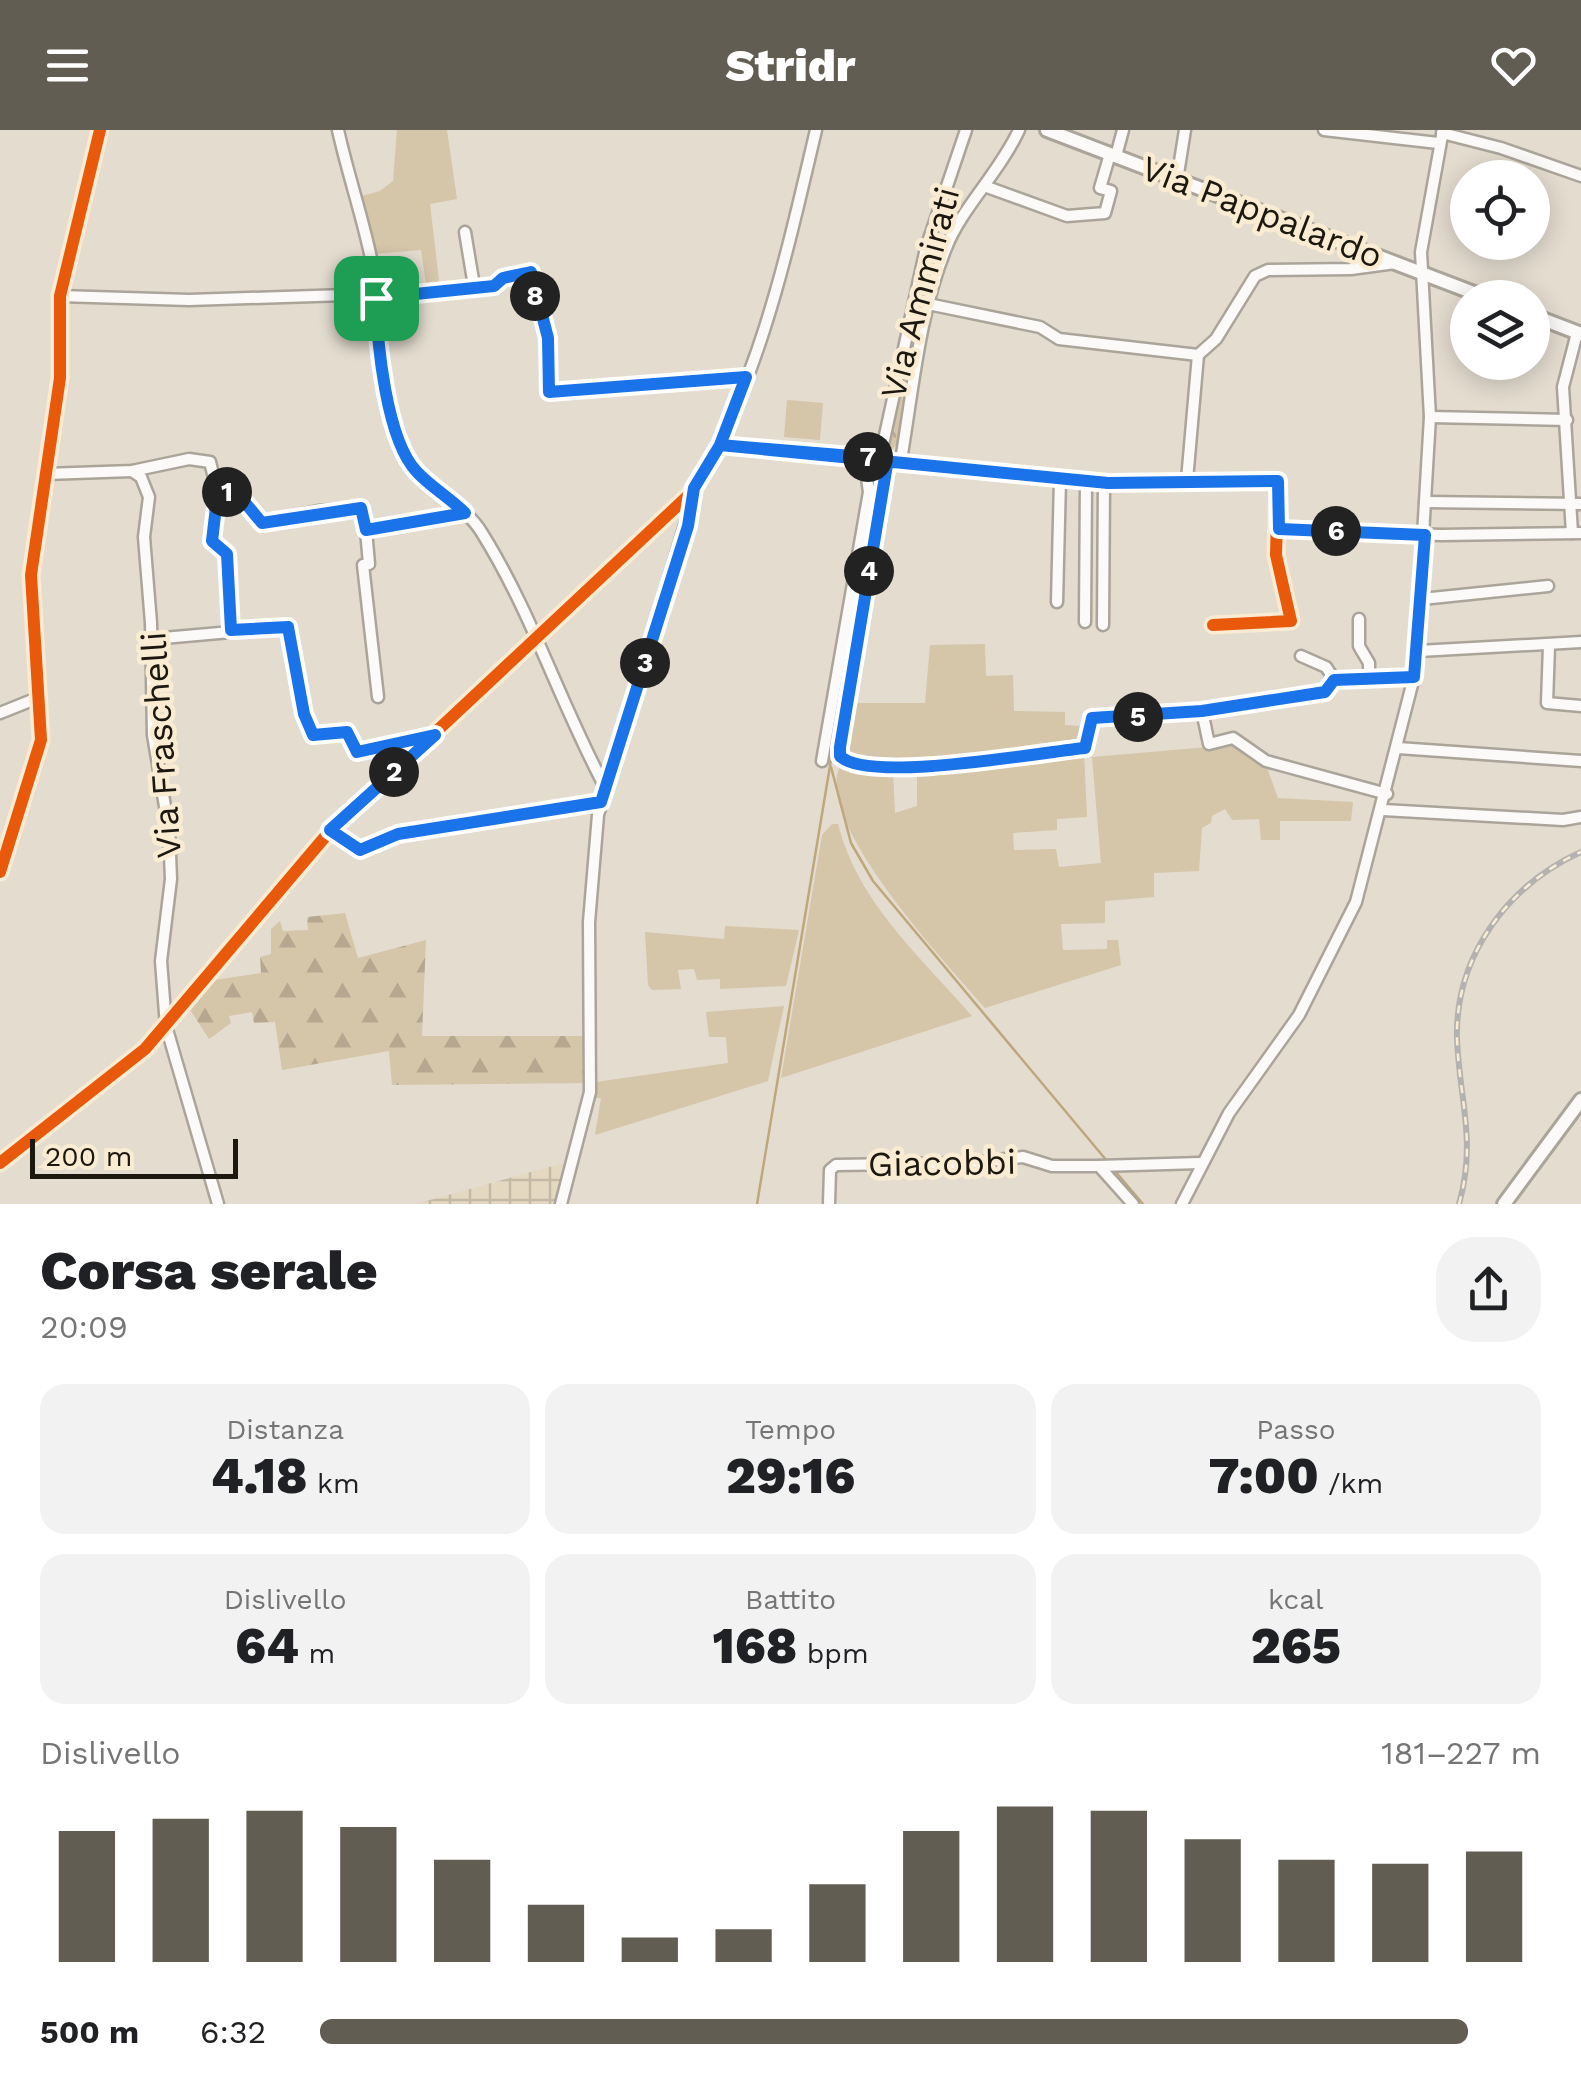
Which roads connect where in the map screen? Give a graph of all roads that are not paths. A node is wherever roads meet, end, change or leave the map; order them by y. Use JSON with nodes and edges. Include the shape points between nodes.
{"nodes":[{"id":1,"x":100,"y":130,"type":"edge"},
{"id":2,"x":338,"y":130,"type":"edge"},
{"id":3,"x":816,"y":130,"type":"edge"},
{"id":4,"x":966,"y":130,"type":"edge"},
{"id":5,"x":1019,"y":130,"type":"edge"},
{"id":6,"x":1047,"y":130,"type":"edge"},
{"id":7,"x":1124,"y":130,"type":"edge"},
{"id":8,"x":1185,"y":130,"type":"edge"},
{"id":9,"x":1324,"y":130,"type":"edge"},
{"id":10,"x":1441,"y":135,"type":"edge"},
{"id":11,"x":1113,"y":155,"type":"junction"},
{"id":12,"x":1581,"y":176,"type":"edge"},
{"id":13,"x":1178,"y":180,"type":"junction"},
{"id":14,"x":986,"y":187,"type":"junction"},
{"id":15,"x":465,"y":232,"type":"dead end"},
{"id":16,"x":929,"y":238,"type":"junction"},
{"id":17,"x":946,"y":246,"type":"junction"},
{"id":18,"x":1396,"y":263,"type":"junction"},
{"id":19,"x":1421,"y":272,"type":"junction"},
{"id":20,"x":1450,"y":283,"type":"edge"},
{"id":21,"x":474,"y":286,"type":"junction"},
{"id":22,"x":60,"y":296,"type":"junction"},
{"id":23,"x":376,"y":296,"type":"junction"},
{"id":24,"x":928,"y":304,"type":"junction"},
{"id":25,"x":1550,"y":322,"type":"edge"},
{"id":26,"x":1579,"y":333,"type":"edge"},
{"id":27,"x":903,"y":341,"type":"junction"},
{"id":28,"x":922,"y":344,"type":"junction"},
{"id":29,"x":1198,"y":355,"type":"junction"},
{"id":30,"x":746,"y":377,"type":"junction"},
{"id":31,"x":1430,"y":417,"type":"junction"},
{"id":32,"x":1567,"y":420,"type":"junction"},
{"id":33,"x":720,"y":445,"type":"junction"},
{"id":34,"x":864,"y":457,"type":"junction"},
{"id":35,"x":884,"y":459,"type":"junction"},
{"id":36,"x":901,"y":460,"type":"junction"},
{"id":37,"x":132,"y":472,"type":"junction"},
{"id":38,"x":46,"y":474,"type":"junction"},
{"id":39,"x":1060,"y":479,"type":"junction"},
{"id":40,"x":1188,"y":480,"type":"junction"},
{"id":41,"x":1086,"y":481,"type":"junction"},
{"id":42,"x":1104,"y":482,"type":"junction"},
{"id":43,"x":218,"y":490,"type":"junction"},
{"id":44,"x":693,"y":493,"type":"junction"},
{"id":45,"x":1425,"y":502,"type":"junction"},
{"id":46,"x":1576,"y":504,"type":"edge"},
{"id":47,"x":465,"y":513,"type":"junction"},
{"id":48,"x":1279,"y":529,"type":"junction"},
{"id":49,"x":366,"y":530,"type":"junction"},
{"id":50,"x":1577,"y":533,"type":"edge"},
{"id":51,"x":1424,"y":535,"type":"junction"},
{"id":52,"x":1548,"y":586,"type":"dead end"},
{"id":53,"x":1422,"y":599,"type":"junction"},
{"id":54,"x":1058,"y":602,"type":"dead end"},
{"id":55,"x":1358,"y":619,"type":"dead end"},
{"id":56,"x":1085,"y":622,"type":"dead end"},
{"id":57,"x":1102,"y":625,"type":"dead end"},
{"id":58,"x":1212,"y":625,"type":"dead end"},
{"id":59,"x":231,"y":630,"type":"junction"},
{"id":60,"x":538,"y":638,"type":"junction"},
{"id":61,"x":152,"y":639,"type":"junction"},
{"id":62,"x":1581,"y":642,"type":"edge"},
{"id":63,"x":1549,"y":646,"type":"junction"},
{"id":64,"x":1419,"y":651,"type":"junction"},
{"id":65,"x":1300,"y":656,"type":"dead end"},
{"id":66,"x":1414,"y":677,"type":"junction"},
{"id":67,"x":1369,"y":678,"type":"junction"},
{"id":68,"x":1334,"y":680,"type":"junction"},
{"id":69,"x":40,"y":697,"type":"junction"},
{"id":70,"x":378,"y":697,"type":"dead end"},
{"id":71,"x":1581,"y":706,"type":"edge"},
{"id":72,"x":1202,"y":711,"type":"junction"},
{"id":73,"x":0,"y":713,"type":"edge"},
{"id":74,"x":435,"y":735,"type":"junction"},
{"id":75,"x":1398,"y":748,"type":"junction"},
{"id":76,"x":822,"y":761,"type":"dead end"},
{"id":77,"x":1581,"y":762,"type":"edge"},
{"id":78,"x":605,"y":787,"type":"junction"},
{"id":79,"x":1388,"y":794,"type":"junction"},
{"id":80,"x":601,"y":802,"type":"junction"},
{"id":81,"x":1383,"y":810,"type":"junction"},
{"id":82,"x":1581,"y":817,"type":"edge"},
{"id":83,"x":330,"y":830,"type":"junction"},
{"id":84,"x":0,"y":872,"type":"edge"},
{"id":85,"x":166,"y":1026,"type":"junction"},
{"id":86,"x":1581,"y":1100,"type":"edge"},
{"id":87,"x":0,"y":1163,"type":"edge"},
{"id":88,"x":1200,"y":1163,"type":"junction"},
{"id":89,"x":1106,"y":1165,"type":"junction"},
{"id":90,"x":218,"y":1204,"type":"edge"},
{"id":91,"x":561,"y":1204,"type":"edge"},
{"id":92,"x":829,"y":1204,"type":"edge"},
{"id":93,"x":1133,"y":1204,"type":"edge"},
{"id":94,"x":1182,"y":1204,"type":"edge"},
{"id":95,"x":1504,"y":1204,"type":"edge"}],
"edges":[{"from":1,"to":22,"type":"street"},
{"from":2,"to":23,"type":"street"},
{"from":3,"to":30,"type":"street","via":[[786,257]]},
{"from":4,"to":16,"type":"street","name":"Via Ammirati"},
{"from":5,"to":14,"type":"street","name":"Via Ammirati"},
{"from":6,"to":11,"type":"main road","name":"Via Pappalardo"},
{"from":7,"to":11,"type":"street"},
{"from":8,"to":13,"type":"street"},
{"from":9,"to":10,"type":"street"},
{"from":10,"to":12,"type":"street"},
{"from":10,"to":19,"type":"street"},
{"from":11,"to":13,"type":"main road","name":"Via Pappalardo"},
{"from":11,"to":14,"type":"street","name":"Via Ammirati","via":[[1100,188],[1111,192],[1105,213],[1072,217]]},
{"from":13,"to":18,"type":"main road","name":"Via Pappalardo"},
{"from":14,"to":17,"type":"street","name":"Via Ammirati"},
{"from":15,"to":21,"type":"street"},
{"from":16,"to":17,"type":"street"},
{"from":16,"to":27,"type":"street","name":"Via Ammirati"},
{"from":17,"to":24,"type":"street","name":"Via Ammirati"},
{"from":18,"to":19,"type":"main road","name":"Via Pappalardo"},
{"from":18,"to":29,"type":"street","via":[[1254,276],[1216,339]]},
{"from":19,"to":20,"type":"main road","name":"Via Pappalardo"},
{"from":19,"to":31,"type":"street"},
{"from":21,"to":23,"type":"street"},
{"from":21,"to":30,"type":"street","via":[[531,272],[548,338],[549,392]]},
{"from":22,"to":23,"type":"street"},
{"from":22,"to":38,"type":"street","via":[[60,378]]},
{"from":23,"to":47,"type":"street","via":[[403,454]]},
{"from":24,"to":28,"type":"street","name":"Via Ammirati"},
{"from":24,"to":29,"type":"street","via":[[1040,327],[1059,340]]},
{"from":25,"to":26,"type":"main road"},
{"from":26,"to":32,"type":"street","via":[[1565,373]]},
{"from":27,"to":28,"type":"street"},
{"from":27,"to":35,"type":"street","name":"Via Ammirati"},
{"from":28,"to":36,"type":"street","name":"Via Ammirati"},
{"from":29,"to":40,"type":"street"},
{"from":30,"to":33,"type":"street"},
{"from":31,"to":32,"type":"street"},
{"from":31,"to":45,"type":"street"},
{"from":32,"to":46,"type":"street"},
{"from":33,"to":34,"type":"street"},
{"from":33,"to":44,"type":"street"},
{"from":34,"to":35,"type":"street"},
{"from":34,"to":76,"type":"street","via":[[869,492]]},
{"from":35,"to":36,"type":"street"},
{"from":35,"to":72,"type":"street","name":"Via Ammirati","via":[[840,756],[853,765],[940,768],[1085,748],[1092,718]]},
{"from":36,"to":39,"type":"street"},
{"from":37,"to":38,"type":"street"},
{"from":37,"to":43,"type":"street","via":[[189,458],[210,462]]},
{"from":37,"to":61,"type":"street","name":"Via Fraschelli","via":[[142,477],[149,497],[144,537]]},
{"from":38,"to":69,"type":"street","via":[[31,575]]},
{"from":39,"to":41,"type":"street"},
{"from":39,"to":54,"type":"street"},
{"from":40,"to":42,"type":"street"},
{"from":40,"to":48,"type":"street","via":[[1278,481]]},
{"from":41,"to":42,"type":"street"},
{"from":41,"to":56,"type":"street"},
{"from":42,"to":57,"type":"street"},
{"from":43,"to":49,"type":"street","via":[[242,499],[262,523],[361,508]]},
{"from":43,"to":59,"type":"street","via":[[212,541],[227,554]]},
{"from":44,"to":60,"type":"street"},
{"from":44,"to":78,"type":"street"},
{"from":45,"to":46,"type":"street"},
{"from":45,"to":51,"type":"street"},
{"from":46,"to":50,"type":"street"},
{"from":47,"to":49,"type":"street"},
{"from":47,"to":60,"type":"street"},
{"from":48,"to":51,"type":"street"},
{"from":48,"to":58,"type":"street","via":[[1276,555],[1291,620]]},
{"from":49,"to":70,"type":"street","via":[[369,564],[362,565]]},
{"from":50,"to":51,"type":"street"},
{"from":51,"to":53,"type":"street"},
{"from":52,"to":53,"type":"street"},
{"from":53,"to":64,"type":"street"},
{"from":55,"to":67,"type":"street"},
{"from":59,"to":61,"type":"street"},
{"from":59,"to":74,"type":"street","via":[[288,627],[313,735],[347,732],[357,752]]},
{"from":60,"to":74,"type":"street"},
{"from":60,"to":78,"type":"street"},
{"from":61,"to":85,"type":"street","name":"Via Fraschelli","via":[[152,735],[171,878],[161,961]]},
{"from":62,"to":63,"type":"street"},
{"from":63,"to":64,"type":"street"},
{"from":63,"to":71,"type":"street","via":[[1547,704]]},
{"from":64,"to":66,"type":"street"},
{"from":65,"to":68,"type":"street","via":[[1326,667]]},
{"from":66,"to":67,"type":"street"},
{"from":66,"to":75,"type":"street"},
{"from":67,"to":68,"type":"street"},
{"from":68,"to":72,"type":"street","via":[[1325,692]]},
{"from":69,"to":73,"type":"street"},
{"from":69,"to":84,"type":"street","via":[[37,762]]},
{"from":72,"to":79,"type":"street","via":[[1209,744],[1233,738],[1266,761]]},
{"from":74,"to":83,"type":"street"},
{"from":75,"to":77,"type":"street"},
{"from":75,"to":79,"type":"street"},
{"from":78,"to":80,"type":"street"},
{"from":79,"to":81,"type":"street"},
{"from":80,"to":83,"type":"street","via":[[398,834],[360,850]]},
{"from":80,"to":91,"type":"street","via":[[589,922],[592,1052],[583,1128]]},
{"from":81,"to":82,"type":"street"},
{"from":81,"to":88,"type":"street","via":[[1359,894],[1326,967]]},
{"from":83,"to":85,"type":"street"},
{"from":85,"to":87,"type":"street"},
{"from":85,"to":90,"type":"street","name":"Via Fraschelli"},
{"from":86,"to":95,"type":"main road"},
{"from":88,"to":89,"type":"street"},
{"from":88,"to":94,"type":"street"},
{"from":89,"to":92,"type":"street","name":"Giacobbi","via":[[1052,1166],[1023,1157],[836,1165],[830,1170]]},
{"from":89,"to":93,"type":"street"}]}
